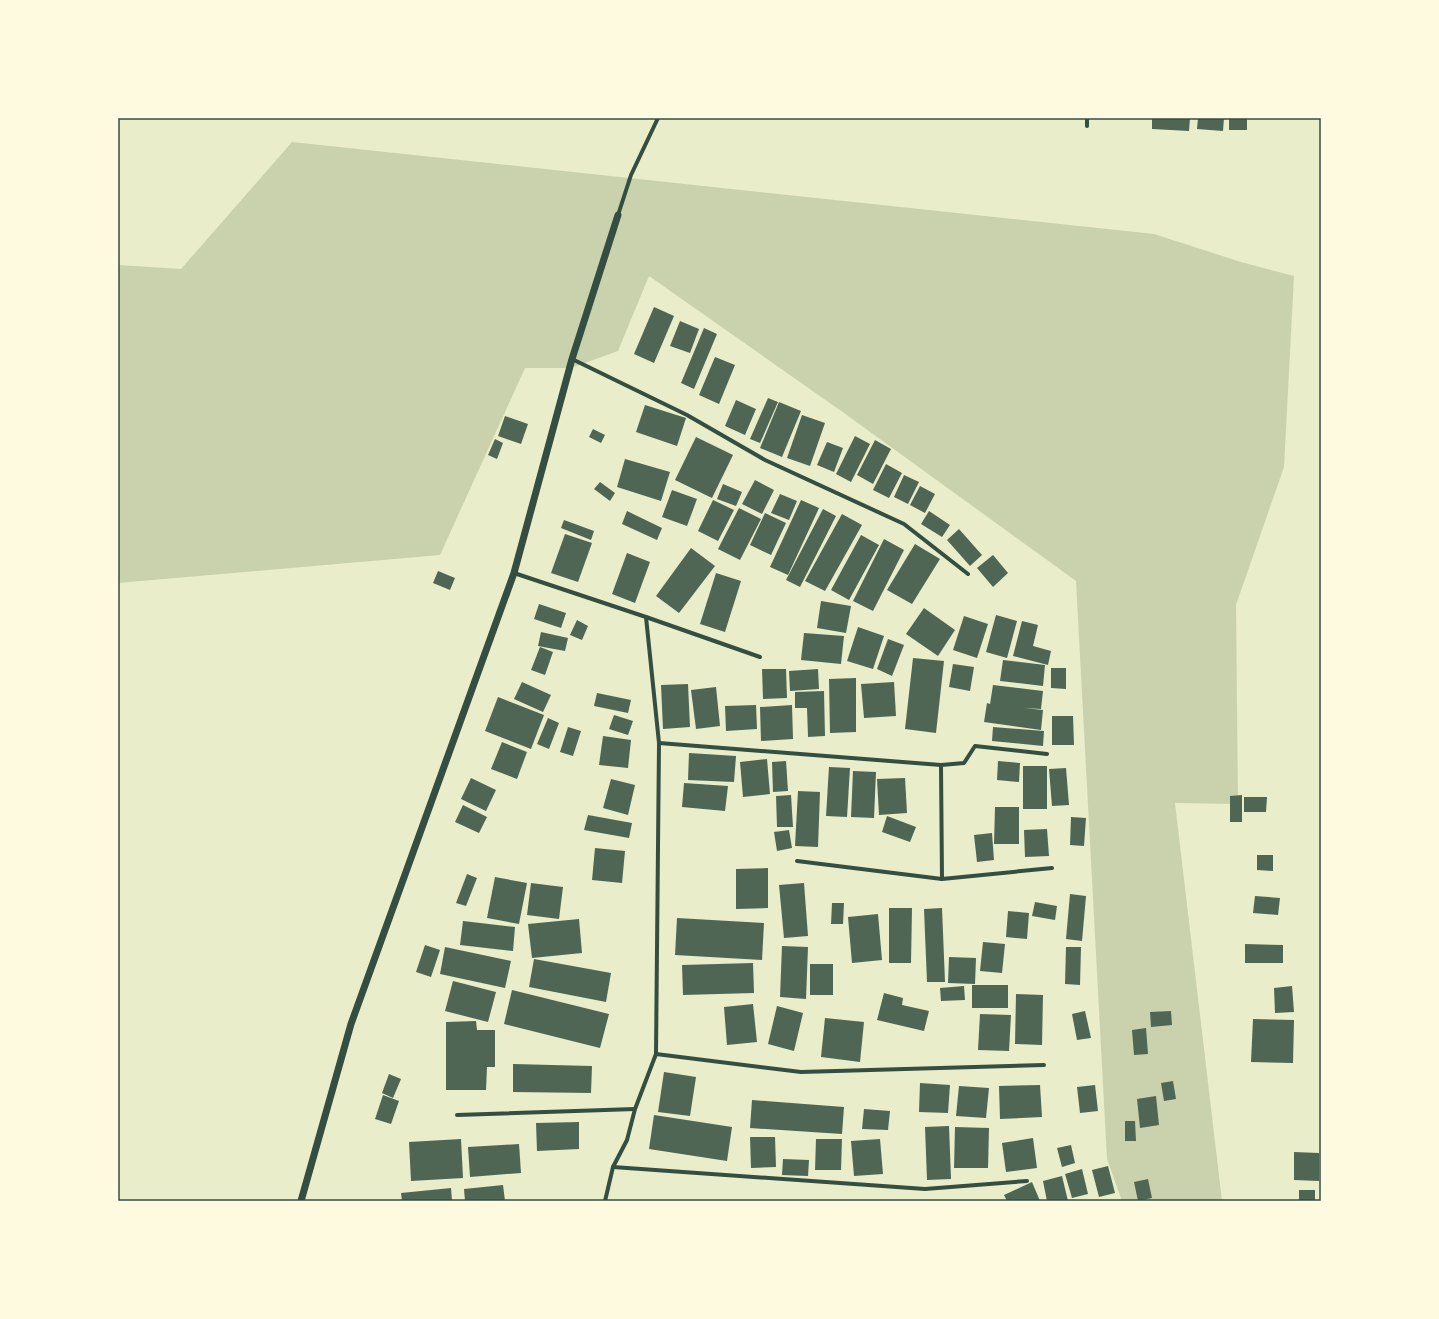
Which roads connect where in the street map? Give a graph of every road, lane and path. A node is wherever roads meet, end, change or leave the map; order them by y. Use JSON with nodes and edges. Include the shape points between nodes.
{"nodes":[{"id":1,"x":658,"y":118,"type":"edge"},
{"id":2,"x":1087,"y":118,"type":"edge"},
{"id":3,"x":1087,"y":126,"type":"dead end"},
{"id":4,"x":618,"y":215,"type":"joint"},
{"id":5,"x":572,"y":359,"type":"junction"},
{"id":6,"x":514,"y":573,"type":"junction"},
{"id":7,"x":968,"y":574,"type":"dead end"},
{"id":8,"x":646,"y":617,"type":"junction"},
{"id":9,"x":760,"y":656,"type":"dead end"},
{"id":10,"x":659,"y":743,"type":"junction"},
{"id":11,"x":1047,"y":754,"type":"dead end"},
{"id":12,"x":941,"y":765,"type":"junction"},
{"id":13,"x":797,"y":861,"type":"dead end"},
{"id":14,"x":1052,"y":868,"type":"dead end"},
{"id":15,"x":942,"y":879,"type":"junction"},
{"id":16,"x":656,"y":1054,"type":"junction"},
{"id":17,"x":1044,"y":1065,"type":"dead end"},
{"id":18,"x":635,"y":1109,"type":"junction"},
{"id":19,"x":457,"y":1115,"type":"dead end"},
{"id":20,"x":613,"y":1168,"type":"junction"},
{"id":21,"x":1027,"y":1181,"type":"dead end"},
{"id":22,"x":302,"y":1201,"type":"edge"},
{"id":23,"x":605,"y":1201,"type":"edge"}],
"edges":[{"from":1,"to":4,"type":"street","via":[[631,175]]},
{"from":2,"to":3,"type":"street"},
{"from":4,"to":5,"type":"street"},
{"from":5,"to":6,"type":"street"},
{"from":5,"to":7,"type":"street","via":[[687,415],[765,460],[904,524]]},
{"from":6,"to":8,"type":"street"},
{"from":6,"to":22,"type":"street","via":[[350,1024]]},
{"from":8,"to":9,"type":"street"},
{"from":8,"to":10,"type":"street"},
{"from":10,"to":12,"type":"street"},
{"from":10,"to":16,"type":"street"},
{"from":11,"to":12,"type":"street","via":[[975,746],[964,764]]},
{"from":12,"to":15,"type":"street"},
{"from":13,"to":15,"type":"street"},
{"from":14,"to":15,"type":"street"},
{"from":16,"to":17,"type":"street","via":[[802,1072]]},
{"from":16,"to":18,"type":"street"},
{"from":18,"to":19,"type":"street"},
{"from":18,"to":20,"type":"street","via":[[627,1140]]},
{"from":20,"to":21,"type":"street","via":[[925,1189]]},
{"from":20,"to":23,"type":"street"}]}
